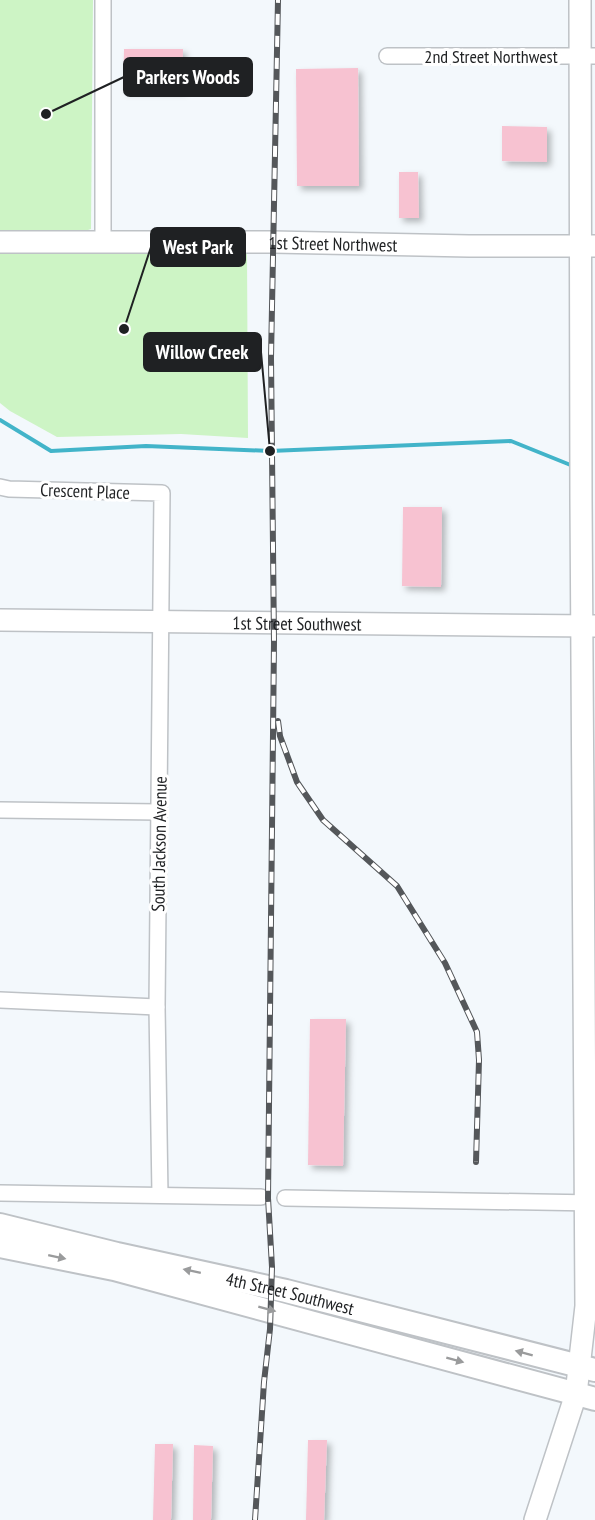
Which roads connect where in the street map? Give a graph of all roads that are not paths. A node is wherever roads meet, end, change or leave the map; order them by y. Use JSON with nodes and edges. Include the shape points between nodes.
{"nodes":[{"id":1,"x":103,"y":0,"type":"edge"},
{"id":2,"x":580,"y":0,"type":"edge"},
{"id":3,"x":387,"y":56,"type":"dead end"},
{"id":4,"x":587,"y":56,"type":"edge"},
{"id":5,"x":0,"y":242,"type":"edge"},
{"id":6,"x":103,"y":242,"type":"junction"},
{"id":7,"x":587,"y":246,"type":"edge"},
{"id":8,"x":586,"y":423,"type":"edge"},
{"id":9,"x":3,"y":489,"type":"edge"},
{"id":10,"x":162,"y":493,"type":"joint"},
{"id":11,"x":0,"y":620,"type":"edge"},
{"id":12,"x":161,"y":622,"type":"junction"},
{"id":13,"x":589,"y":626,"type":"edge"},
{"id":14,"x":0,"y":810,"type":"edge"},
{"id":15,"x":159,"y":812,"type":"junction"},
{"id":16,"x":589,"y":820,"type":"edge"},
{"id":17,"x":0,"y":1000,"type":"edge"},
{"id":18,"x":157,"y":1007,"type":"junction"},
{"id":19,"x":590,"y":1012,"type":"edge"},
{"id":20,"x":0,"y":1193,"type":"edge"},
{"id":21,"x":160,"y":1195,"type":"junction"},
{"id":22,"x":261,"y":1197,"type":"dead end"},
{"id":23,"x":285,"y":1198,"type":"dead end"},
{"id":24,"x":590,"y":1203,"type":"edge"},
{"id":25,"x":0,"y":1225,"type":"edge"},
{"id":26,"x":0,"y":1246,"type":"edge"},
{"id":27,"x":588,"y":1369,"type":"edge"},
{"id":28,"x":586,"y":1396,"type":"edge"},
{"id":29,"x":536,"y":1520,"type":"edge"}],
"edges":[{"from":1,"to":6,"type":"street"},
{"from":2,"to":4,"type":"main road"},
{"from":3,"to":4,"type":"street","name":"2nd Street Northwest"},
{"from":4,"to":7,"type":"main road"},
{"from":5,"to":6,"type":"main road","name":"1st Street Northwest"},
{"from":6,"to":7,"type":"main road","name":"1st Street Northwest"},
{"from":7,"to":8,"type":"main road"},
{"from":8,"to":13,"type":"main road","via":[[580,496]]},
{"from":9,"to":10,"type":"street","name":"Crescent Place"},
{"from":10,"to":12,"type":"street","name":"South Jackson Avenue"},
{"from":11,"to":12,"type":"main road","name":"1st Street Southwest"},
{"from":12,"to":13,"type":"main road","name":"1st Street Southwest"},
{"from":12,"to":15,"type":"street","name":"South Jackson Avenue"},
{"from":13,"to":16,"type":"main road"},
{"from":14,"to":15,"type":"street"},
{"from":15,"to":18,"type":"street","name":"South Jackson Avenue"},
{"from":16,"to":19,"type":"main road"},
{"from":17,"to":18,"type":"street"},
{"from":18,"to":21,"type":"street","name":"South Jackson Avenue"},
{"from":19,"to":24,"type":"main road"},
{"from":20,"to":21,"type":"street"},
{"from":21,"to":22,"type":"street"},
{"from":23,"to":24,"type":"street"},
{"from":24,"to":27,"type":"main road"},
{"from":27,"to":25,"type":"main road","name":"4th Street Southwest","one_way":true,"via":[[286,1291]]},
{"from":26,"to":28,"type":"main road","name":"4th Street Southwest","one_way":true,"via":[[114,1269]]},
{"from":27,"to":28,"type":"main road"},
{"from":28,"to":29,"type":"main road"}]}
